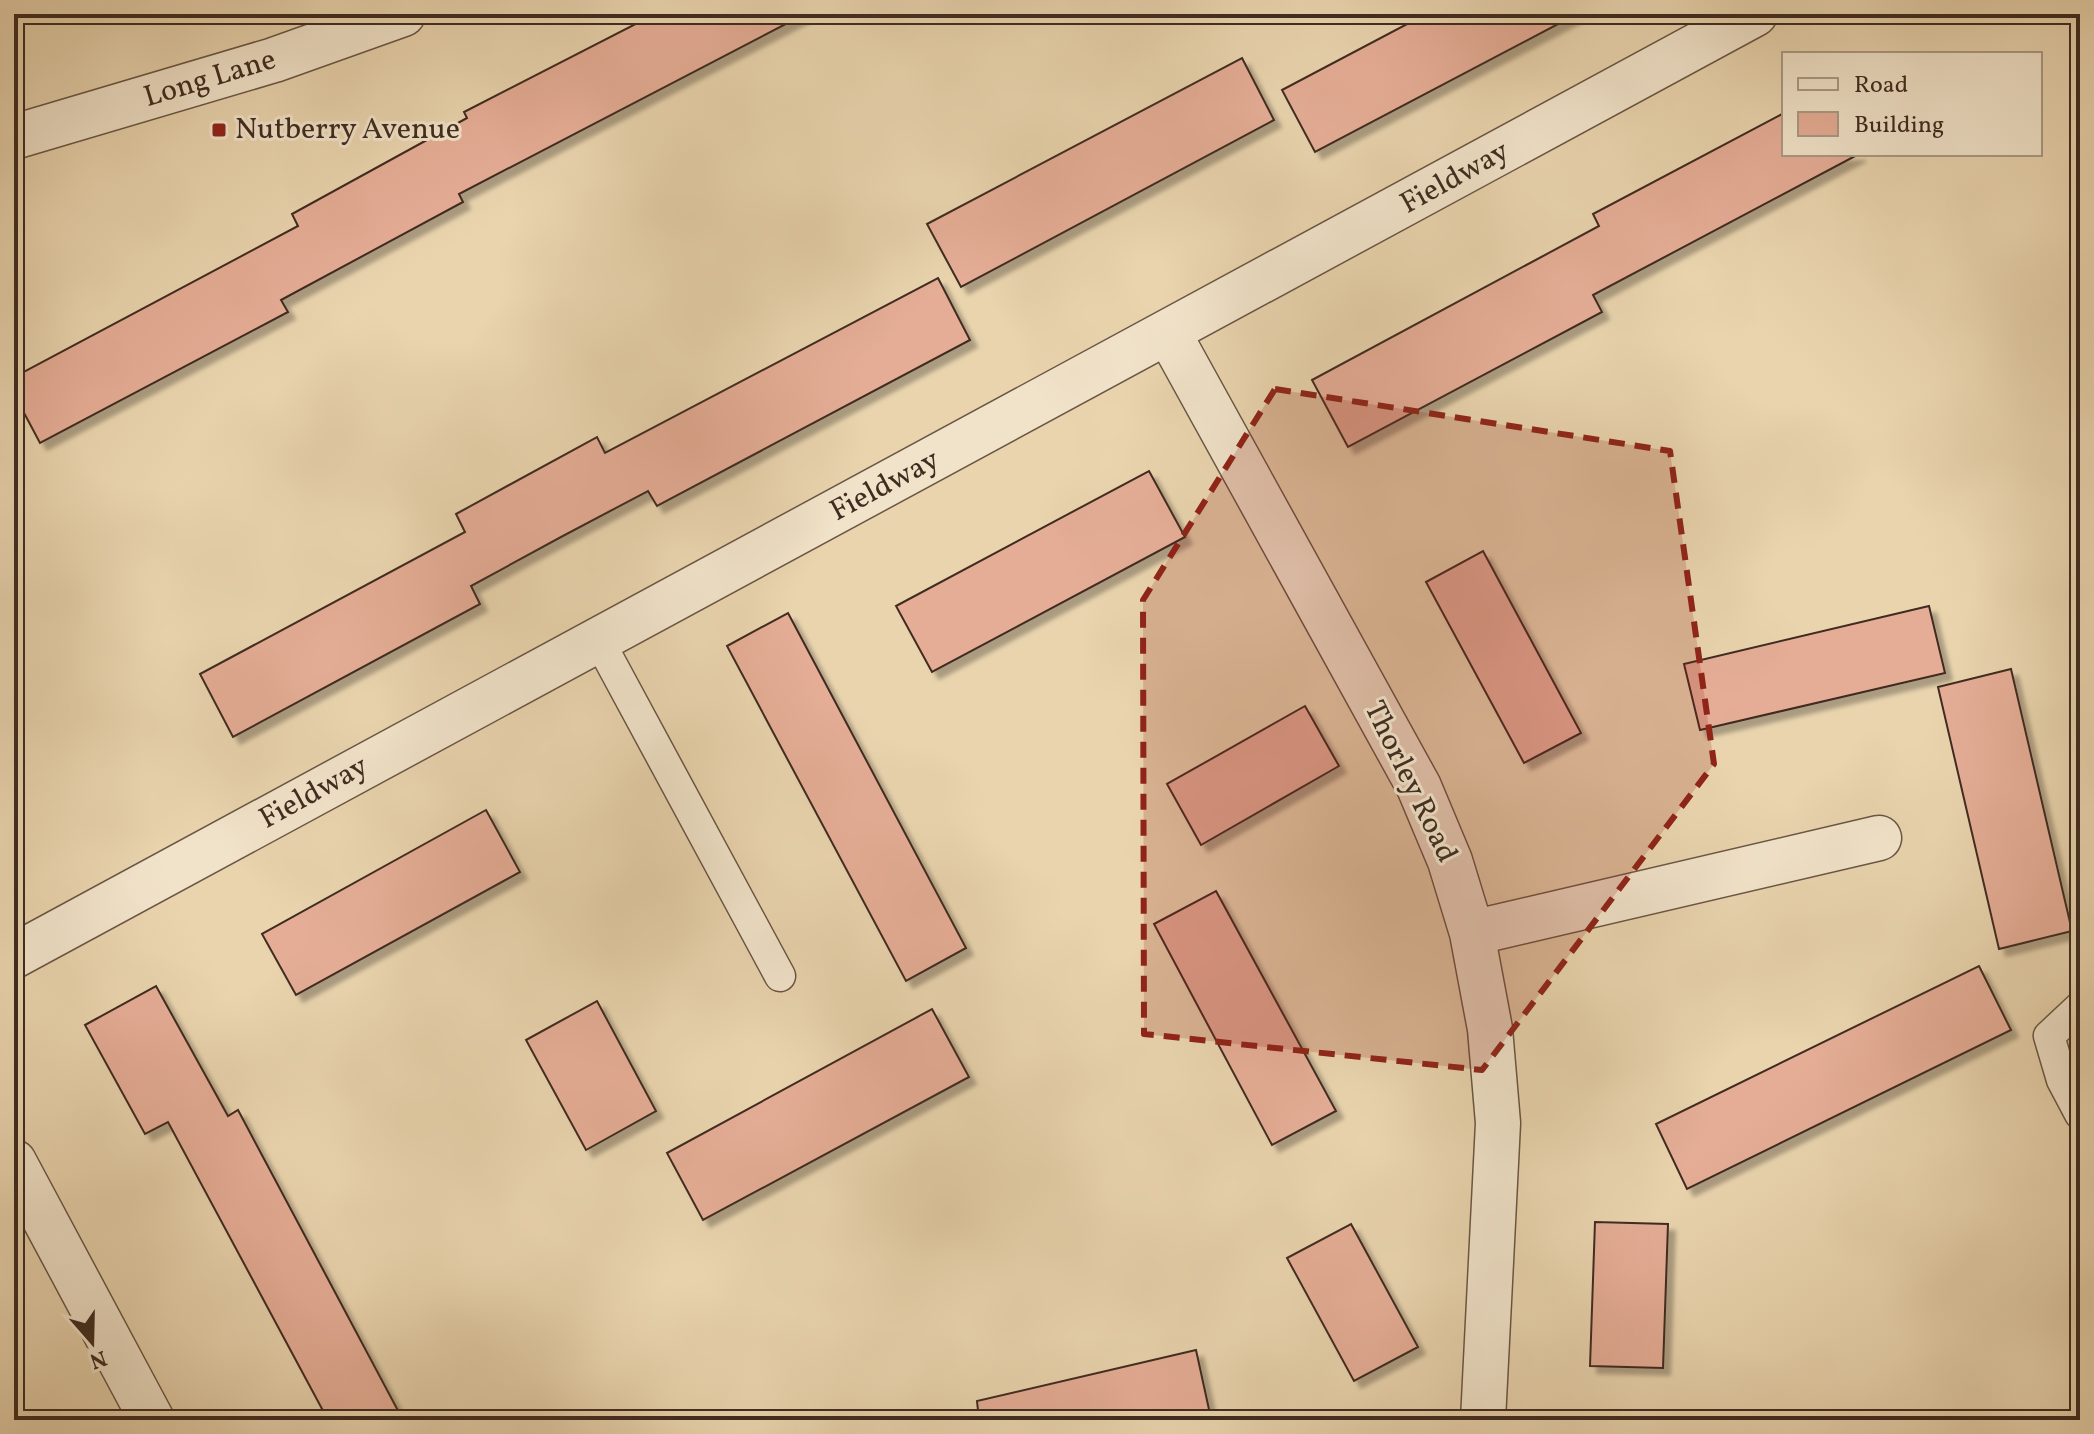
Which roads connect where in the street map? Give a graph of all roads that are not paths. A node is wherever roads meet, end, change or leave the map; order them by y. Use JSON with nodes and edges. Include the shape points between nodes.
{"nodes":[{"id":1,"x":403,"y":14,"type":"edge"},
{"id":2,"x":1755,"y":14,"type":"edge"},
{"id":3,"x":14,"y":137,"type":"edge"},
{"id":4,"x":1169,"y":334,"type":"junction"},
{"id":5,"x":598,"y":639,"type":"junction"},
{"id":6,"x":1879,"y":838,"type":"dead end"},
{"id":7,"x":1472,"y":933,"type":"junction"},
{"id":8,"x":14,"y":956,"type":"edge"},
{"id":9,"x":780,"y":976,"type":"dead end"},
{"id":10,"x":2080,"y":1007,"type":"edge"},
{"id":11,"x":2080,"y":1114,"type":"edge"},
{"id":12,"x":14,"y":1162,"type":"edge"},
{"id":13,"x":152,"y":1420,"type":"edge"},
{"id":14,"x":1483,"y":1420,"type":"edge"}],
"edges":[{"from":1,"to":3,"type":"street","name":"Long Lane","via":[[274,60]]},
{"from":2,"to":4,"type":"street","name":"Fieldway"},
{"from":4,"to":5,"type":"street","name":"Fieldway"},
{"from":4,"to":7,"type":"street","name":"Thorley Road","via":[[1419,787]]},
{"from":5,"to":8,"type":"street","name":"Fieldway"},
{"from":5,"to":9,"type":"lane"},
{"from":6,"to":7,"type":"street"},
{"from":7,"to":14,"type":"street","name":"Thorley Road","via":[[1490,1029],[1498,1123]]},
{"from":10,"to":11,"type":"lane","via":[[2049,1036],[2062,1080]]},
{"from":12,"to":13,"type":"street"}]}
